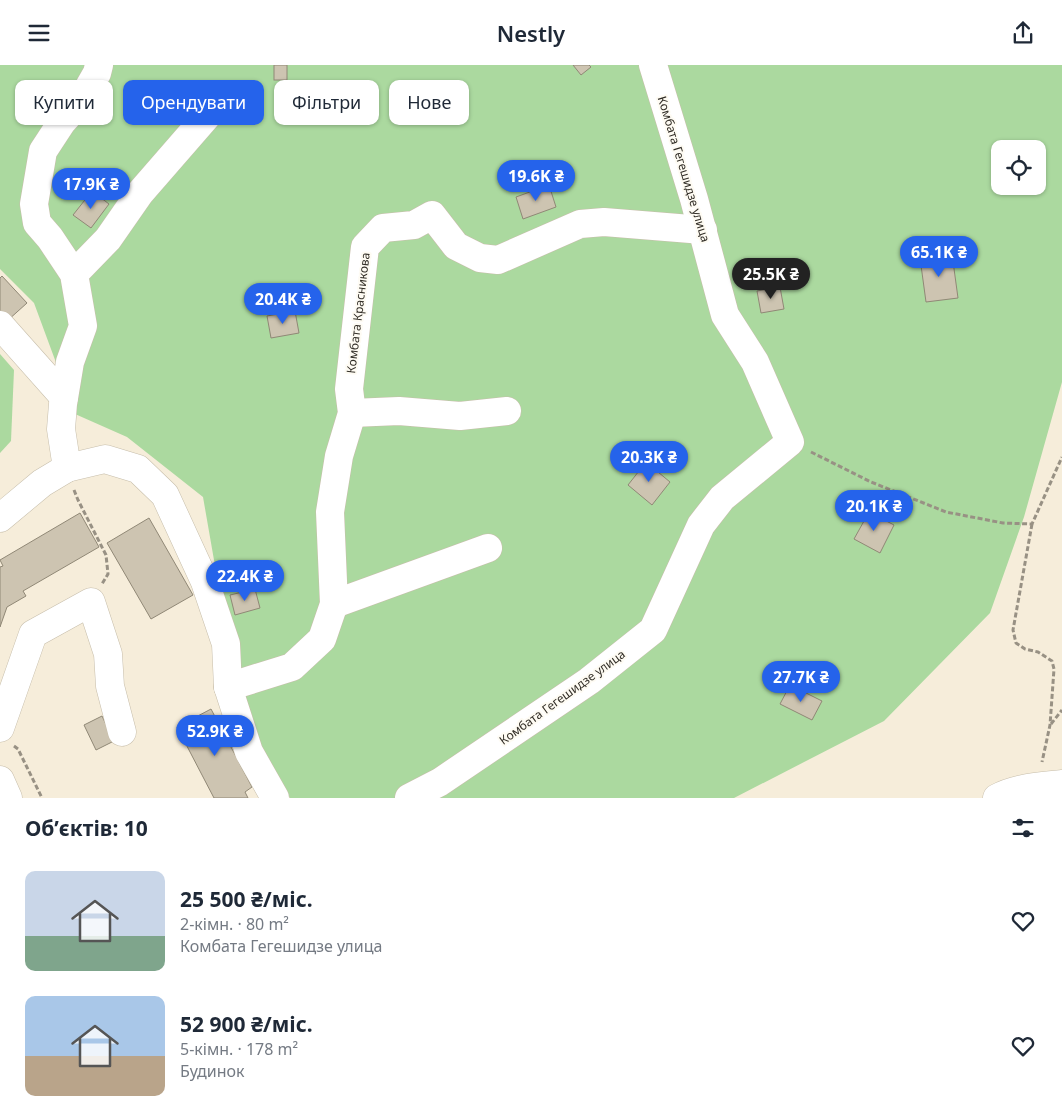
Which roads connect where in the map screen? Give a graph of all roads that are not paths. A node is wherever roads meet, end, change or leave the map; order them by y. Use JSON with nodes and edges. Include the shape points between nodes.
{"nodes":[{"id":1,"x":99,"y":65,"type":"edge"},
{"id":2,"x":653,"y":65,"type":"edge"},
{"id":3,"x":199,"y":125,"type":"edge"},
{"id":4,"x":703,"y":230,"type":"junction"},
{"id":5,"x":74,"y":274,"type":"junction"},
{"id":6,"x":0,"y":325,"type":"edge"},
{"id":7,"x":64,"y":397,"type":"junction"},
{"id":8,"x":507,"y":411,"type":"dead end"},
{"id":9,"x":352,"y":413,"type":"junction"},
{"id":10,"x":67,"y":468,"type":"junction"},
{"id":11,"x":0,"y":518,"type":"edge"},
{"id":12,"x":488,"y":548,"type":"dead end"},
{"id":13,"x":334,"y":604,"type":"junction"},
{"id":14,"x":228,"y":687,"type":"junction"},
{"id":15,"x":122,"y":732,"type":"dead end"},
{"id":16,"x":6,"y":736,"type":"edge"},
{"id":17,"x":0,"y":780,"type":"edge"},
{"id":18,"x":1062,"y":784,"type":"edge"},
{"id":19,"x":8,"y":798,"type":"edge"},
{"id":20,"x":275,"y":798,"type":"edge"},
{"id":21,"x":409,"y":798,"type":"edge"},
{"id":22,"x":997,"y":798,"type":"edge"}],
"edges":[{"from":1,"to":5,"type":"street","via":[[81,101],[43,151],[34,205],[37,223]]},
{"from":2,"to":4,"type":"street","name":"Комбата Гегешидзе улица"},
{"from":3,"to":5,"type":"street","via":[[140,193],[108,239]]},
{"from":4,"to":9,"type":"street","name":"Комбата Красникова","via":[[604,222],[580,224],[498,259],[480,258],[456,246],[432,215],[414,225],[383,228],[365,247],[349,389]]},
{"from":4,"to":21,"type":"street","name":"Комбата Гегешидзе улица","via":[[725,315],[755,362],[790,442],[722,498],[701,525],[653,630],[589,681],[440,782]]},
{"from":5,"to":7,"type":"street","via":[[83,326],[70,362]]},
{"from":6,"to":7,"type":"street"},
{"from":7,"to":10,"type":"street","via":[[61,429]]},
{"from":8,"to":9,"type":"street","via":[[460,416],[400,411]]},
{"from":9,"to":13,"type":"street","name":"Комбата Красникова","via":[[330,512]]},
{"from":10,"to":11,"type":"street","via":[[42,483]]},
{"from":10,"to":14,"type":"street","via":[[105,459],[138,469],[165,495],[205,582],[226,643]]},
{"from":12,"to":13,"type":"street"},
{"from":13,"to":14,"type":"street","name":"Комбата Красникова","via":[[322,639],[292,667]]},
{"from":14,"to":20,"type":"street","via":[[249,753]]},
{"from":15,"to":16,"type":"street","via":[[110,686],[108,654],[91,602],[33,634]]},
{"from":17,"to":19,"type":"street"},
{"from":18,"to":22,"type":"street","via":[[1033,787]]}]}
